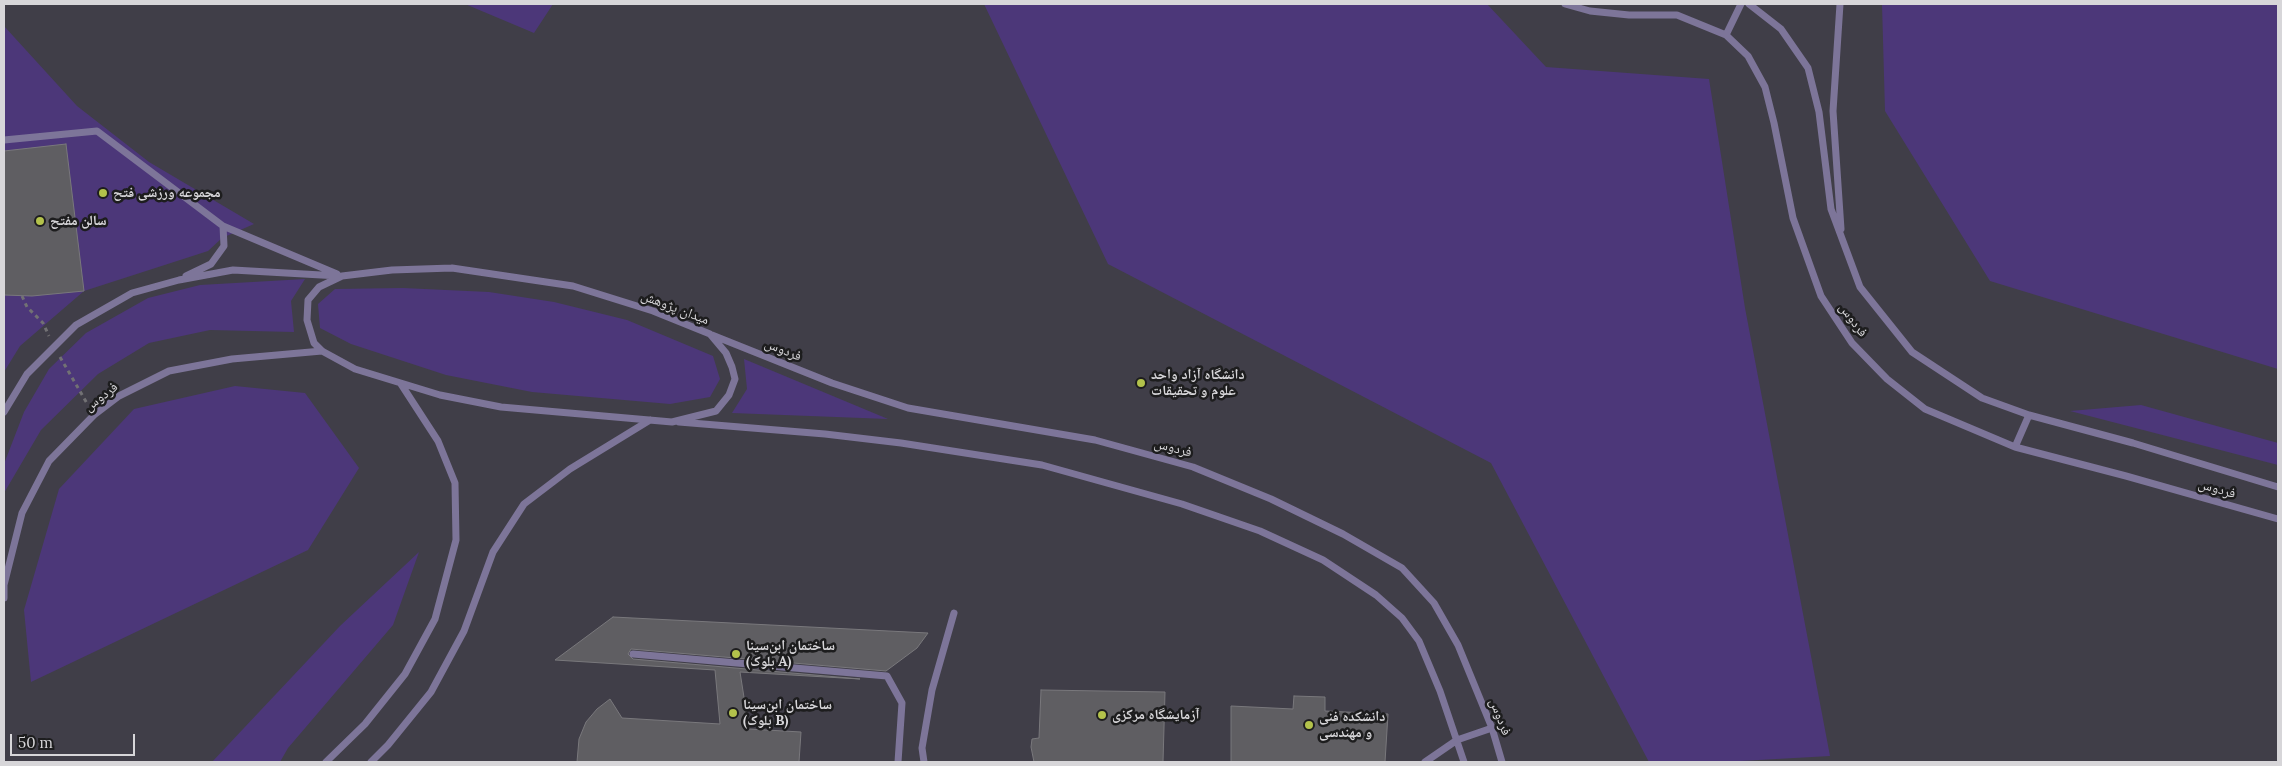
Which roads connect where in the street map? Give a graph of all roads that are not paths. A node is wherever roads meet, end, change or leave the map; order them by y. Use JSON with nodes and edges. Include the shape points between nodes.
{"nodes":[{"id":1,"x":1565,"y":4,"type":"edge"},
{"id":2,"x":1741,"y":4,"type":"edge"},
{"id":3,"x":1749,"y":4,"type":"edge"},
{"id":4,"x":1840,"y":4,"type":"edge"},
{"id":5,"x":1726,"y":35,"type":"junction"},
{"id":6,"x":4,"y":140,"type":"edge"},
{"id":7,"x":223,"y":226,"type":"junction"},
{"id":8,"x":1841,"y":237,"type":"junction"},
{"id":9,"x":342,"y":276,"type":"junction"},
{"id":10,"x":179,"y":280,"type":"junction"},
{"id":11,"x":710,"y":334,"type":"junction"},
{"id":12,"x":322,"y":351,"type":"junction"},
{"id":13,"x":401,"y":384,"type":"junction"},
{"id":14,"x":4,"y":412,"type":"edge"},
{"id":15,"x":2029,"y":415,"type":"junction"},
{"id":16,"x":651,"y":420,"type":"junction"},
{"id":17,"x":672,"y":422,"type":"junction"},
{"id":18,"x":2015,"y":447,"type":"junction"},
{"id":19,"x":2278,"y":487,"type":"edge"},
{"id":20,"x":2278,"y":519,"type":"edge"},
{"id":21,"x":4,"y":598,"type":"edge"},
{"id":22,"x":954,"y":613,"type":"dead end"},
{"id":23,"x":633,"y":654,"type":"dead end"},
{"id":24,"x":1492,"y":728,"type":"junction"},
{"id":25,"x":1457,"y":740,"type":"junction"},
{"id":26,"x":326,"y":762,"type":"edge"},
{"id":27,"x":371,"y":762,"type":"edge"},
{"id":28,"x":898,"y":762,"type":"edge"},
{"id":29,"x":924,"y":762,"type":"edge"},
{"id":30,"x":1425,"y":762,"type":"edge"},
{"id":31,"x":1464,"y":762,"type":"edge"},
{"id":32,"x":1502,"y":762,"type":"edge"}],
"edges":[{"from":1,"to":5,"type":"lane","name":"فردوس","via":[[1629,15],[1677,15]]},
{"from":2,"to":5,"type":"lane"},
{"from":3,"to":8,"type":"lane","name":"فردوس","via":[[1781,28],[1808,68],[1819,112],[1831,209]]},
{"from":4,"to":8,"type":"lane","via":[[1833,111]]},
{"from":5,"to":18,"type":"lane","name":"فردوس","via":[[1748,56],[1765,87],[1793,218],[1821,296],[1852,343],[1887,379],[1925,409]]},
{"from":6,"to":7,"type":"lane","via":[[97,131]]},
{"from":7,"to":9,"type":"lane"},
{"from":7,"to":10,"type":"lane","via":[[224,246],[211,264]]},
{"from":8,"to":15,"type":"lane","name":"فردوس","via":[[1860,287],[1912,352],[1982,398]]},
{"from":9,"to":10,"type":"lane","via":[[232,270]]},
{"from":9,"to":11,"type":"lane","name":"میدان پژوهش","via":[[452,268],[564,285],[653,311]]},
{"from":9,"to":12,"type":"lane","name":"میدان پژوهش","via":[[319,287],[308,300],[307,320],[314,343]]},
{"from":10,"to":14,"type":"lane","via":[[132,293],[76,326],[27,374]]},
{"from":11,"to":17,"type":"lane","name":"میدان پژوهش","via":[[726,352],[735,379],[716,411]]},
{"from":11,"to":24,"type":"lane","name":"فردوس","via":[[832,383],[908,408],[1095,440],[1193,467],[1271,499],[1343,534],[1402,568],[1434,603],[1458,645]]},
{"from":12,"to":13,"type":"lane","name":"میدان پژوهش","via":[[355,369]]},
{"from":12,"to":21,"type":"lane","name":"فردوس","via":[[232,359],[170,371],[119,396],[94,415],[49,461],[22,514],[4,585]]},
{"from":13,"to":16,"type":"lane","name":"میدان پژوهش","via":[[501,407]]},
{"from":13,"to":26,"type":"lane","via":[[438,441],[455,483],[456,540],[436,619],[405,674],[365,724]]},
{"from":15,"to":18,"type":"lane"},
{"from":15,"to":19,"type":"lane","name":"فردوس"},
{"from":16,"to":17,"type":"lane","name":"میدان پژوهش"},
{"from":16,"to":27,"type":"lane","via":[[570,469],[524,504],[493,552],[464,631],[431,692]]},
{"from":17,"to":25,"type":"lane","via":[[825,434],[1042,465],[1182,504],[1260,531],[1322,560],[1376,595],[1402,618],[1419,642]]},
{"from":18,"to":20,"type":"lane","name":"فردوس"},
{"from":22,"to":29,"type":"lane","via":[[932,690],[922,748]]},
{"from":23,"to":28,"type":"lane","via":[[887,676],[902,703]]},
{"from":24,"to":25,"type":"lane"},
{"from":24,"to":32,"type":"lane","name":"فردوس"},
{"from":25,"to":30,"type":"lane"},
{"from":25,"to":31,"type":"lane"}]}
